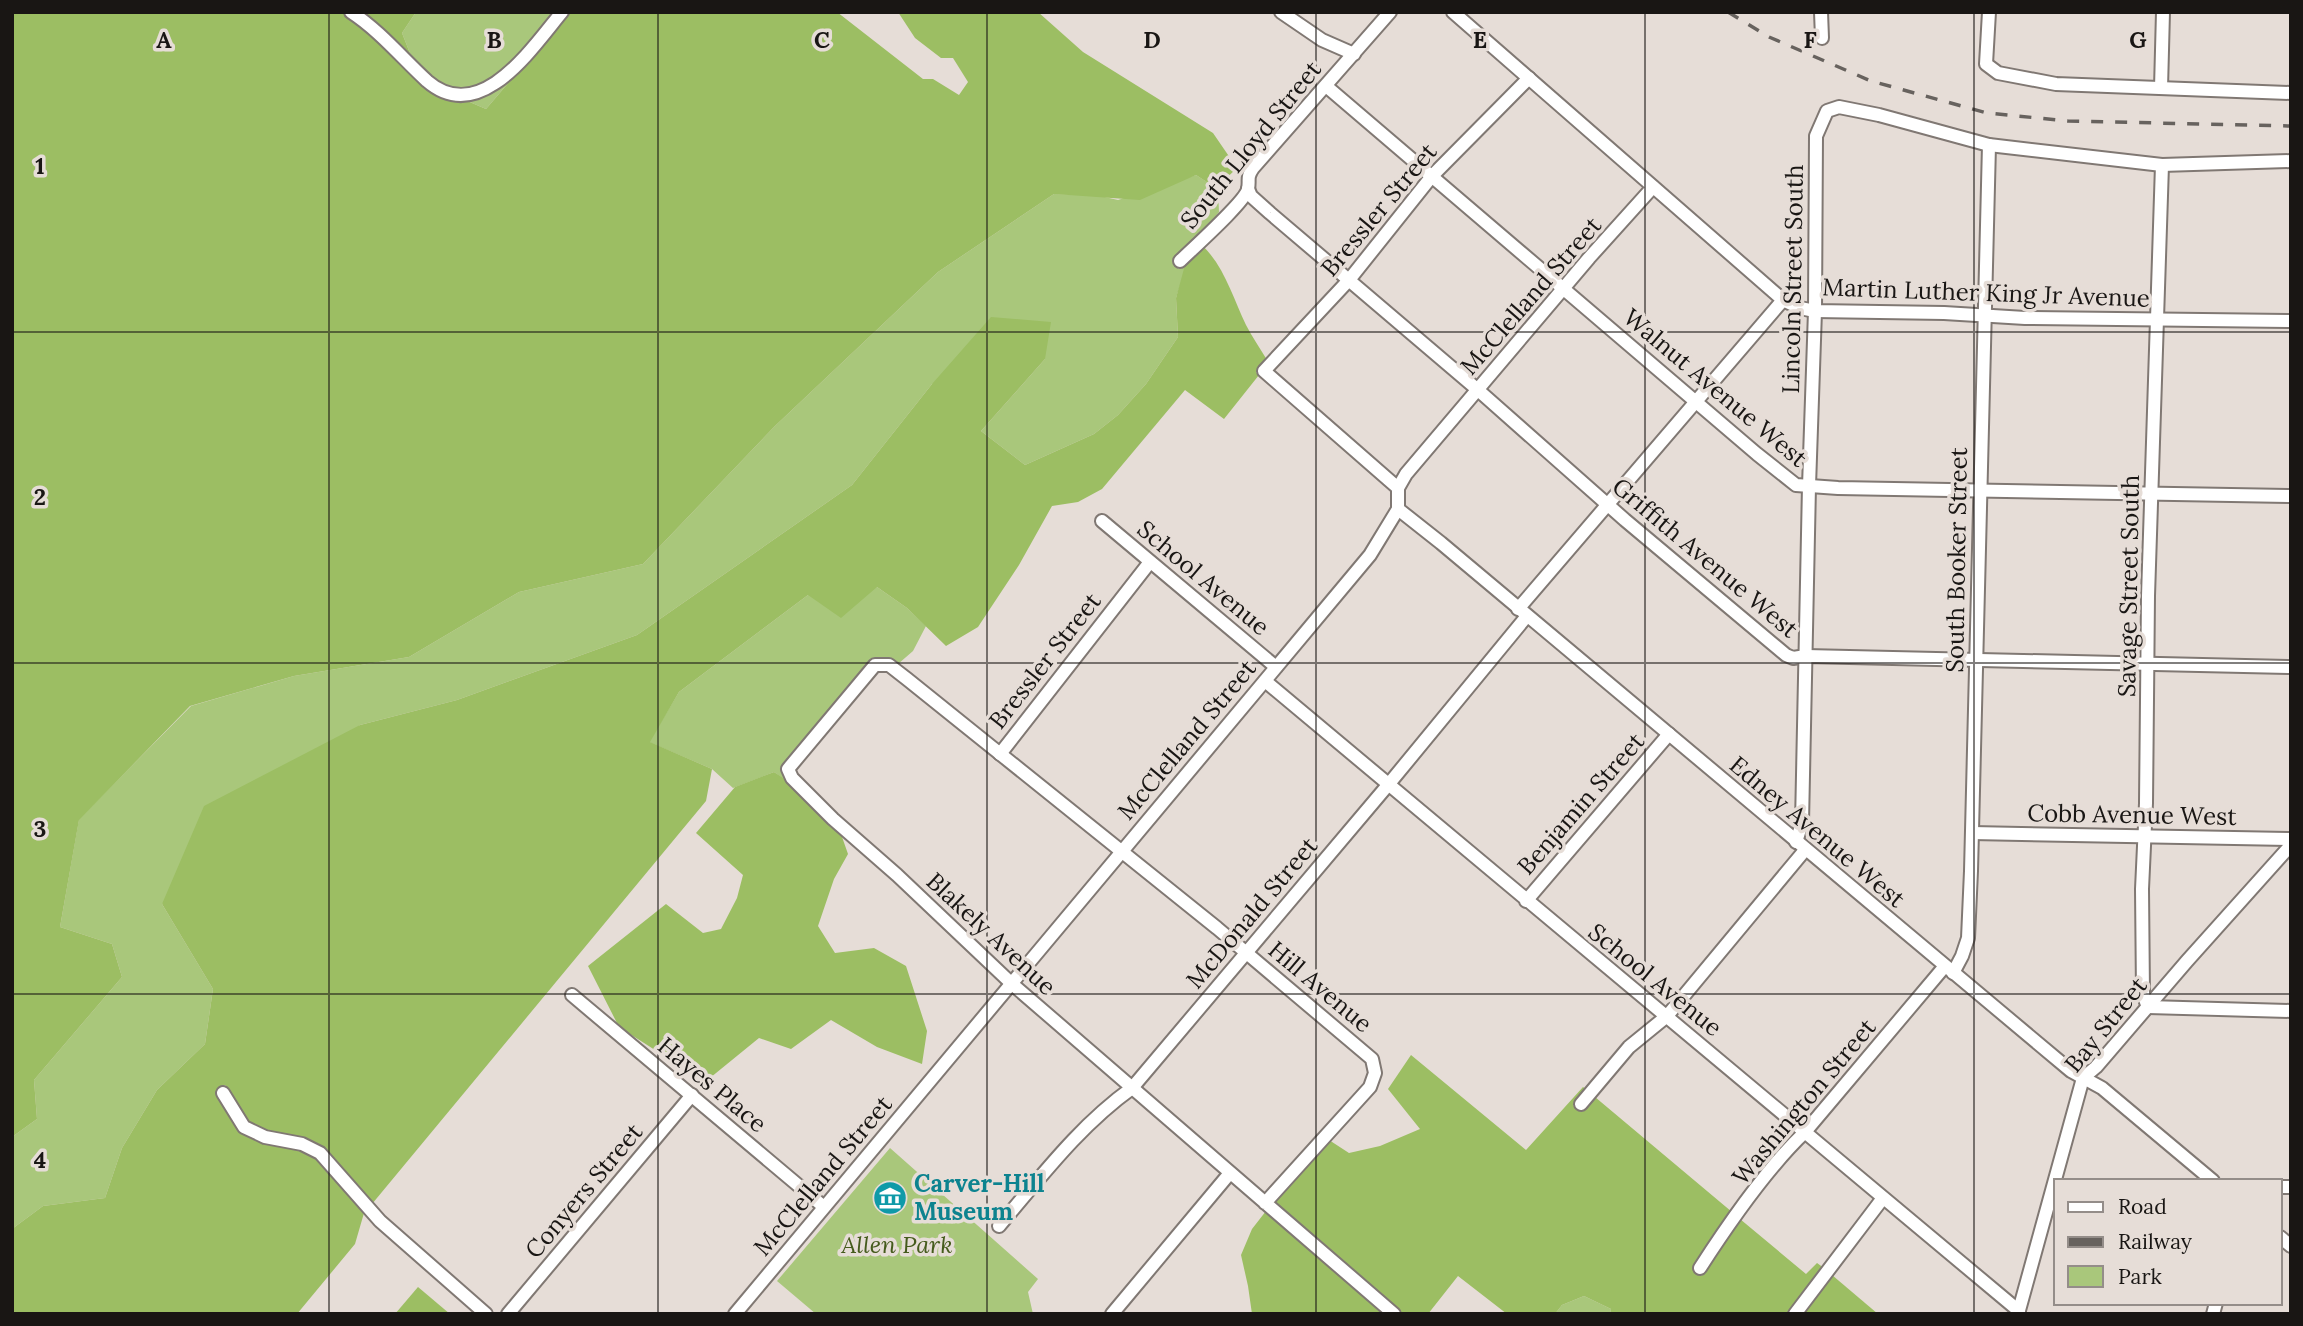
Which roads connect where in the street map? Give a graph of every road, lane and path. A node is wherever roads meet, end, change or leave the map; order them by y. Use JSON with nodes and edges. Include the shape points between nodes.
{"nodes":[{"id":1,"x":351,"y":12,"type":"edge"},
{"id":2,"x":562,"y":12,"type":"edge"},
{"id":3,"x":1281,"y":12,"type":"edge"},
{"id":4,"x":1390,"y":12,"type":"edge"},
{"id":5,"x":1453,"y":12,"type":"edge"},
{"id":6,"x":1821,"y":12,"type":"edge"},
{"id":7,"x":1989,"y":12,"type":"edge"},
{"id":8,"x":2163,"y":12,"type":"edge"},
{"id":9,"x":1822,"y":37,"type":"dead end"},
{"id":10,"x":1354,"y":54,"type":"junction"},
{"id":11,"x":1529,"y":78,"type":"junction"},
{"id":12,"x":1326,"y":86,"type":"junction"},
{"id":13,"x":2161,"y":88,"type":"junction"},
{"id":14,"x":2291,"y":93,"type":"edge"},
{"id":15,"x":1989,"y":145,"type":"junction"},
{"id":16,"x":2291,"y":161,"type":"edge"},
{"id":17,"x":2162,"y":165,"type":"junction"},
{"id":18,"x":1432,"y":176,"type":"junction"},
{"id":19,"x":1653,"y":187,"type":"junction"},
{"id":20,"x":1248,"y":189,"type":"junction"},
{"id":21,"x":1180,"y":261,"type":"dead end"},
{"id":22,"x":1349,"y":280,"type":"junction"},
{"id":23,"x":1564,"y":289,"type":"junction"},
{"id":24,"x":1783,"y":300,"type":"junction"},
{"id":25,"x":1815,"y":311,"type":"junction"},
{"id":26,"x":1984,"y":315,"type":"junction"},
{"id":27,"x":2156,"y":319,"type":"junction"},
{"id":28,"x":2291,"y":321,"type":"edge"},
{"id":29,"x":1478,"y":390,"type":"junction"},
{"id":30,"x":1696,"y":401,"type":"junction"},
{"id":31,"x":1809,"y":486,"type":"junction"},
{"id":32,"x":1398,"y":488,"type":"junction"},
{"id":33,"x":1981,"y":490,"type":"junction"},
{"id":34,"x":2151,"y":494,"type":"junction"},
{"id":35,"x":2291,"y":496,"type":"edge"},
{"id":36,"x":1607,"y":504,"type":"junction"},
{"id":37,"x":1398,"y":509,"type":"junction"},
{"id":38,"x":1102,"y":521,"type":"dead end"},
{"id":39,"x":1150,"y":562,"type":"junction"},
{"id":40,"x":1523,"y":612,"type":"junction"},
{"id":41,"x":1806,"y":656,"type":"junction"},
{"id":42,"x":1975,"y":660,"type":"junction"},
{"id":43,"x":2148,"y":665,"type":"junction"},
{"id":44,"x":1276,"y":667,"type":"junction"},
{"id":45,"x":2291,"y":667,"type":"edge"},
{"id":46,"x":1265,"y":681,"type":"junction"},
{"id":47,"x":1669,"y":734,"type":"junction"},
{"id":48,"x":1000,"y":754,"type":"junction"},
{"id":49,"x":1388,"y":785,"type":"junction"},
{"id":50,"x":1972,"y":833,"type":"junction"},
{"id":51,"x":2144,"y":837,"type":"junction"},
{"id":52,"x":2291,"y":839,"type":"edge"},
{"id":53,"x":2291,"y":845,"type":"edge"},
{"id":54,"x":1801,"y":846,"type":"junction"},
{"id":55,"x":1121,"y":850,"type":"junction"},
{"id":56,"x":1525,"y":901,"type":"junction"},
{"id":57,"x":1246,"y":953,"type":"junction"},
{"id":58,"x":1949,"y":969,"type":"junction"},
{"id":59,"x":1011,"y":983,"type":"junction"},
{"id":60,"x":572,"y":995,"type":"dead end"},
{"id":61,"x":2148,"y":1007,"type":"junction"},
{"id":62,"x":2291,"y":1011,"type":"edge"},
{"id":63,"x":1667,"y":1016,"type":"junction"},
{"id":64,"x":2083,"y":1078,"type":"junction"},
{"id":65,"x":1132,"y":1088,"type":"junction"},
{"id":66,"x":223,"y":1093,"type":"dead end"},
{"id":67,"x":692,"y":1095,"type":"junction"},
{"id":68,"x":1581,"y":1104,"type":"dead end"},
{"id":69,"x":1805,"y":1132,"type":"junction"},
{"id":70,"x":1230,"y":1173,"type":"junction"},
{"id":71,"x":2055,"y":1179,"type":"edge"},
{"id":72,"x":2211,"y":1179,"type":"edge"},
{"id":73,"x":2054,"y":1184,"type":"edge"},
{"id":74,"x":1883,"y":1198,"type":"junction"},
{"id":75,"x":1265,"y":1203,"type":"junction"},
{"id":76,"x":824,"y":1208,"type":"junction"},
{"id":77,"x":999,"y":1226,"type":"dead end"},
{"id":78,"x":1700,"y":1268,"type":"dead end"},
{"id":79,"x":2019,"y":1312,"type":"edge"},
{"id":80,"x":486,"y":1314,"type":"edge"},
{"id":81,"x":508,"y":1314,"type":"edge"},
{"id":82,"x":735,"y":1314,"type":"edge"},
{"id":83,"x":1112,"y":1314,"type":"edge"},
{"id":84,"x":1394,"y":1314,"type":"edge"},
{"id":85,"x":1795,"y":1314,"type":"edge"}],
"edges":[{"from":1,"to":2,"type":"street","via":[[429,82],[458,95],[483,90],[506,76]]},
{"from":3,"to":10,"type":"street","via":[[1322,40]]},
{"from":4,"to":10,"type":"street"},
{"from":5,"to":11,"type":"street","name":"Martin Luther King Jr Avenue"},
{"from":6,"to":9,"type":"street"},
{"from":7,"to":13,"type":"street","via":[[1986,64],[1998,73],[2056,85]]},
{"from":8,"to":13,"type":"street"},
{"from":10,"to":12,"type":"street","name":"South Lloyd Street"},
{"from":11,"to":18,"type":"street","name":"Bressler Street"},
{"from":11,"to":19,"type":"street","name":"Martin Luther King Jr Avenue"},
{"from":12,"to":18,"type":"street","name":"Walnut Avenue West"},
{"from":12,"to":20,"type":"street","name":"South Lloyd Street","via":[[1249,173]]},
{"from":13,"to":14,"type":"street"},
{"from":15,"to":17,"type":"street"},
{"from":15,"to":25,"type":"street","name":"Lincoln Street South","via":[[1879,115],[1839,107],[1827,111],[1816,136]]},
{"from":15,"to":26,"type":"street","name":"South Booker Street"},
{"from":16,"to":17,"type":"street"},
{"from":17,"to":27,"type":"street","name":"Savage Street South"},
{"from":18,"to":22,"type":"street","name":"Bressler Street"},
{"from":18,"to":23,"type":"street","name":"Walnut Avenue West"},
{"from":19,"to":23,"type":"street","name":"McClelland Street"},
{"from":19,"to":24,"type":"street","name":"Martin Luther King Jr Avenue"},
{"from":20,"to":21,"type":"street","name":"South Lloyd Street"},
{"from":20,"to":22,"type":"street","name":"Griffith Avenue West"},
{"from":22,"to":29,"type":"street","name":"Griffith Avenue West"},
{"from":22,"to":32,"type":"street","name":"Bressler Street","via":[[1264,372]]},
{"from":23,"to":29,"type":"street","name":"McClelland Street"},
{"from":23,"to":30,"type":"street","name":"Walnut Avenue West"},
{"from":24,"to":25,"type":"street","name":"Martin Luther King Jr Avenue"},
{"from":24,"to":30,"type":"street","name":"McDonald Street"},
{"from":25,"to":26,"type":"street","name":"Martin Luther King Jr Avenue"},
{"from":25,"to":31,"type":"street","name":"Lincoln Street South"},
{"from":26,"to":27,"type":"street","name":"Martin Luther King Jr Avenue"},
{"from":26,"to":33,"type":"street","name":"South Booker Street"},
{"from":27,"to":28,"type":"street","name":"Martin Luther King Jr Avenue"},
{"from":27,"to":34,"type":"street","name":"Savage Street South"},
{"from":29,"to":32,"type":"street","name":"McClelland Street"},
{"from":29,"to":36,"type":"street","name":"Griffith Avenue West"},
{"from":30,"to":31,"type":"street","name":"Walnut Avenue West","via":[[1784,477]]},
{"from":30,"to":36,"type":"street","name":"McDonald Street"},
{"from":31,"to":33,"type":"street","name":"Walnut Avenue West"},
{"from":31,"to":41,"type":"street","name":"Lincoln Street South"},
{"from":32,"to":37,"type":"street"},
{"from":33,"to":34,"type":"street","name":"Walnut Avenue West"},
{"from":33,"to":42,"type":"street","name":"South Booker Street"},
{"from":34,"to":35,"type":"street","name":"Walnut Avenue West"},
{"from":34,"to":43,"type":"street","name":"Savage Street South"},
{"from":36,"to":40,"type":"street","name":"McDonald Street"},
{"from":36,"to":41,"type":"street","name":"Griffith Avenue West","via":[[1786,655]]},
{"from":37,"to":40,"type":"street","name":"Edney Avenue West"},
{"from":37,"to":44,"type":"street","name":"McClelland Street","via":[[1370,555]]},
{"from":38,"to":39,"type":"street","name":"School Avenue"},
{"from":39,"to":44,"type":"street","name":"School Avenue"},
{"from":39,"to":48,"type":"street","name":"Bressler Street"},
{"from":40,"to":47,"type":"street","name":"Edney Avenue West"},
{"from":40,"to":49,"type":"street","name":"McDonald Street"},
{"from":41,"to":42,"type":"street","name":"Griffith Avenue West"},
{"from":41,"to":54,"type":"street","name":"Lincoln Street South"},
{"from":42,"to":43,"type":"street","name":"Griffith Avenue West"},
{"from":42,"to":50,"type":"street","name":"South Booker Street"},
{"from":43,"to":45,"type":"street","name":"Griffith Avenue West"},
{"from":43,"to":51,"type":"street","name":"Savage Street South"},
{"from":44,"to":46,"type":"street","name":"McClelland Street"},
{"from":46,"to":49,"type":"street","name":"School Avenue"},
{"from":46,"to":55,"type":"street","name":"McClelland Street"},
{"from":47,"to":54,"type":"street","name":"Edney Avenue West"},
{"from":47,"to":56,"type":"street","name":"Benjamin Street"},
{"from":48,"to":55,"type":"street","name":"Hill Avenue"},
{"from":48,"to":59,"type":"street","name":"Blakely Avenue","via":[[889,665],[880,664],[872,667],[788,769],[833,819]]},
{"from":49,"to":56,"type":"street","name":"School Avenue"},
{"from":49,"to":57,"type":"street","name":"McDonald Street"},
{"from":50,"to":51,"type":"street","name":"Cobb Avenue West"},
{"from":50,"to":58,"type":"street","name":"South Booker Street","via":[[1968,938]]},
{"from":51,"to":52,"type":"street","name":"Cobb Avenue West"},
{"from":51,"to":61,"type":"street","name":"Savage Street South","via":[[2141,982]]},
{"from":53,"to":61,"type":"street","name":"Bay Street"},
{"from":54,"to":58,"type":"street","name":"Edney Avenue West"},
{"from":54,"to":63,"type":"street","name":"Lincoln Street South"},
{"from":55,"to":57,"type":"street","name":"Hill Avenue"},
{"from":55,"to":59,"type":"street","name":"McClelland Street"},
{"from":56,"to":63,"type":"street","name":"School Avenue"},
{"from":57,"to":65,"type":"street","name":"McDonald Street"},
{"from":57,"to":75,"type":"street","name":"Hill Avenue","via":[[1370,1056],[1376,1073],[1370,1087]]},
{"from":58,"to":64,"type":"street","name":"Edney Avenue West"},
{"from":58,"to":69,"type":"street","name":"Washington Street"},
{"from":59,"to":65,"type":"street","name":"Blakely Avenue"},
{"from":59,"to":76,"type":"street","name":"McClelland Street"},
{"from":60,"to":67,"type":"street","name":"Hayes Place"},
{"from":61,"to":62,"type":"street"},
{"from":61,"to":64,"type":"street","name":"Bay Street"},
{"from":63,"to":68,"type":"street","name":"Lincoln Street South","via":[[1629,1047]]},
{"from":63,"to":69,"type":"street","name":"School Avenue"},
{"from":64,"to":71,"type":"street","name":"Bay Street"},
{"from":64,"to":72,"type":"street","name":"Edney Avenue West","via":[[2102,1088]]},
{"from":65,"to":70,"type":"street","name":"Blakely Avenue"},
{"from":65,"to":77,"type":"street","name":"McDonald Street","via":[[1076,1136]]},
{"from":66,"to":80,"type":"street","via":[[244,1127],[265,1138],[302,1144],[320,1153],[380,1221]]},
{"from":67,"to":76,"type":"street","name":"Hayes Place"},
{"from":67,"to":81,"type":"street","name":"Conyers Street"},
{"from":69,"to":74,"type":"street","name":"School Avenue"},
{"from":69,"to":78,"type":"street","name":"Washington Street","via":[[1714,1244]]},
{"from":70,"to":75,"type":"street","name":"Blakely Avenue"},
{"from":70,"to":83,"type":"street"},
{"from":73,"to":79,"type":"street","name":"Bay Street"},
{"from":74,"to":79,"type":"street","name":"School Avenue"},
{"from":74,"to":85,"type":"street"},
{"from":75,"to":84,"type":"street","name":"Blakely Avenue"},
{"from":76,"to":82,"type":"street","name":"McClelland Street"}]}
